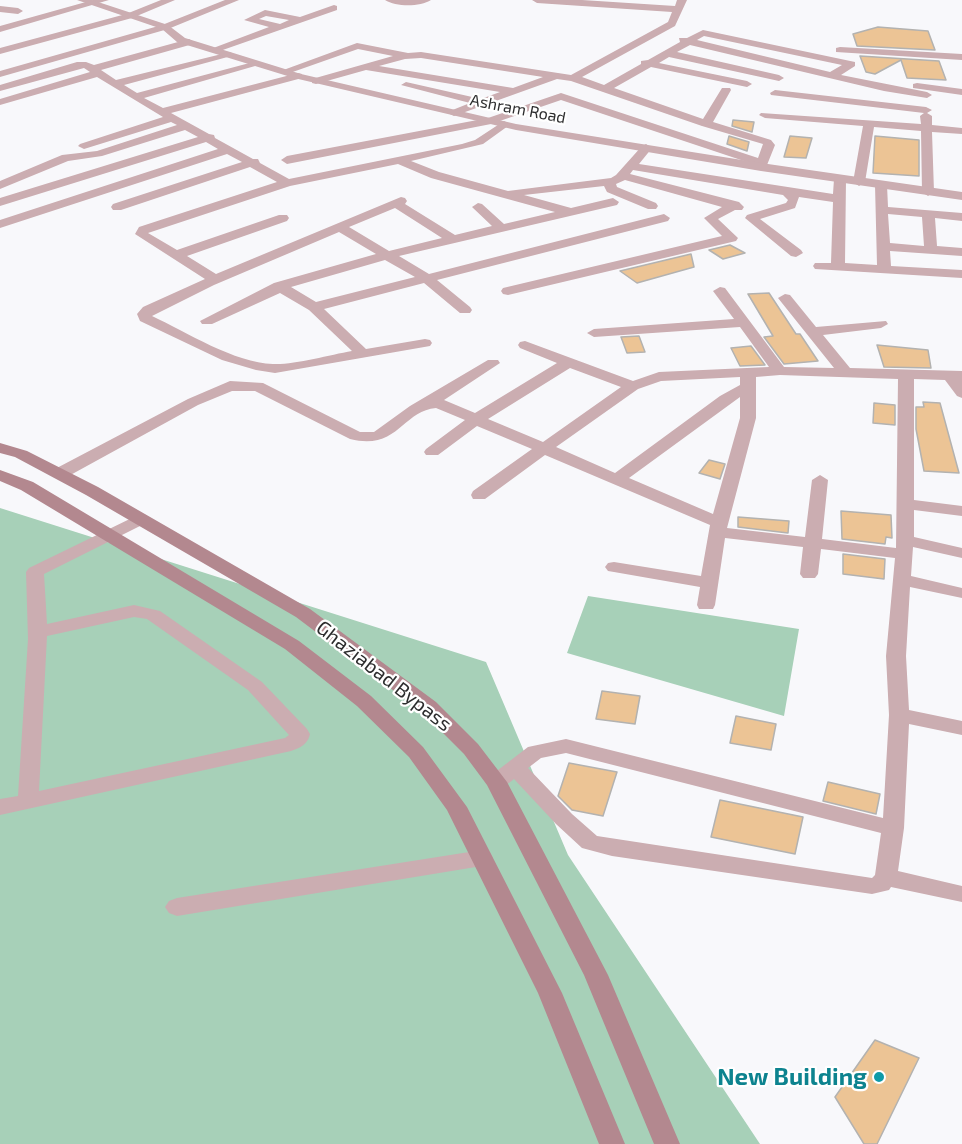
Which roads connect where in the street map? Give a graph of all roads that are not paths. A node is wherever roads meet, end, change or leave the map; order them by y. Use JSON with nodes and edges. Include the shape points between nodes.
{"nodes":[{"id":1,"x":170,"y":0,"type":"edge"},
{"id":2,"x":234,"y":0,"type":"edge"},
{"id":3,"x":390,"y":0,"type":"edge"},
{"id":4,"x":426,"y":0,"type":"edge"},
{"id":5,"x":537,"y":0,"type":"edge"},
{"id":6,"x":592,"y":2,"type":"edge"},
{"id":7,"x":98,"y":3,"type":"edge"},
{"id":8,"x":129,"y":3,"type":"dead end"},
{"id":9,"x":680,"y":4,"type":"edge"},
{"id":10,"x":334,"y":8,"type":"dead end"},
{"id":11,"x":0,"y":9,"type":"edge"},
{"id":12,"x":18,"y":11,"type":"dead end"},
{"id":13,"x":129,"y":16,"type":"junction"},
{"id":14,"x":301,"y":20,"type":"junction"},
{"id":15,"x":157,"y":22,"type":"junction"},
{"id":16,"x":280,"y":26,"type":"junction"},
{"id":17,"x":0,"y":29,"type":"edge"},
{"id":18,"x":657,"y":32,"type":"junction"},
{"id":19,"x":0,"y":39,"type":"edge"},
{"id":20,"x":189,"y":42,"type":"junction"},
{"id":21,"x":686,"y":42,"type":"junction"},
{"id":22,"x":213,"y":50,"type":"junction"},
{"id":23,"x":840,"y":50,"type":"dead end"},
{"id":24,"x":0,"y":51,"type":"edge"},
{"id":25,"x":667,"y":53,"type":"junction"},
{"id":26,"x":230,"y":55,"type":"junction"},
{"id":27,"x":410,"y":56,"type":"junction"},
{"id":28,"x":614,"y":56,"type":"junction"},
{"id":29,"x":962,"y":57,"type":"edge"},
{"id":30,"x":0,"y":62,"type":"edge"},
{"id":31,"x":257,"y":64,"type":"junction"},
{"id":32,"x":650,"y":64,"type":"junction"},
{"id":33,"x":786,"y":65,"type":"junction"},
{"id":34,"x":364,"y":68,"type":"junction"},
{"id":35,"x":18,"y":69,"type":"junction"},
{"id":36,"x":96,"y":71,"type":"junction"},
{"id":37,"x":283,"y":72,"type":"junction"},
{"id":38,"x":348,"y":72,"type":"junction"},
{"id":39,"x":0,"y":74,"type":"edge"},
{"id":40,"x":558,"y":75,"type":"junction"},
{"id":41,"x":298,"y":76,"type":"junction"},
{"id":42,"x":831,"y":76,"type":"junction"},
{"id":43,"x":573,"y":78,"type":"junction"},
{"id":44,"x":780,"y":78,"type":"junction"},
{"id":45,"x":316,"y":81,"type":"junction"},
{"id":46,"x":114,"y":84,"type":"junction"},
{"id":47,"x":747,"y":84,"type":"dead end"},
{"id":48,"x":0,"y":88,"type":"edge"},
{"id":49,"x":605,"y":89,"type":"junction"},
{"id":50,"x":924,"y":89,"type":"junction"},
{"id":51,"x":726,"y":90,"type":"dead end"},
{"id":52,"x":513,"y":91,"type":"junction"},
{"id":53,"x":962,"y":92,"type":"edge"},
{"id":54,"x":775,"y":93,"type":"junction"},
{"id":55,"x":135,"y":97,"type":"junction"},
{"id":56,"x":0,"y":102,"type":"edge"},
{"id":57,"x":482,"y":103,"type":"junction"},
{"id":58,"x":926,"y":110,"type":"junction"},
{"id":59,"x":454,"y":113,"type":"junction"},
{"id":60,"x":166,"y":115,"type":"junction"},
{"id":61,"x":498,"y":123,"type":"junction"},
{"id":62,"x":706,"y":124,"type":"junction"},
{"id":63,"x":869,"y":124,"type":"junction"},
{"id":64,"x":186,"y":126,"type":"junction"},
{"id":65,"x":761,"y":127,"type":"junction"},
{"id":66,"x":926,"y":128,"type":"junction"},
{"id":67,"x":962,"y":131,"type":"edge"},
{"id":68,"x":210,"y":137,"type":"junction"},
{"id":69,"x":646,"y":148,"type":"junction"},
{"id":70,"x":229,"y":149,"type":"junction"},
{"id":71,"x":68,"y":157,"type":"junction"},
{"id":72,"x":287,"y":160,"type":"dead end"},
{"id":73,"x":400,"y":161,"type":"junction"},
{"id":74,"x":254,"y":162,"type":"junction"},
{"id":75,"x":762,"y":165,"type":"junction"},
{"id":76,"x":627,"y":171,"type":"junction"},
{"id":77,"x":840,"y":179,"type":"junction"},
{"id":78,"x":609,"y":182,"type":"junction"},
{"id":79,"x":859,"y":182,"type":"junction"},
{"id":80,"x":287,"y":183,"type":"junction"},
{"id":81,"x":0,"y":185,"type":"edge"},
{"id":82,"x":881,"y":185,"type":"junction"},
{"id":83,"x":787,"y":192,"type":"junction"},
{"id":84,"x":928,"y":192,"type":"junction"},
{"id":85,"x":503,"y":194,"type":"junction"},
{"id":86,"x":962,"y":196,"type":"edge"},
{"id":87,"x":840,"y":199,"type":"junction"},
{"id":88,"x":0,"y":202,"type":"edge"},
{"id":89,"x":613,"y":202,"type":"dead end"},
{"id":90,"x":735,"y":205,"type":"junction"},
{"id":91,"x":652,"y":206,"type":"dead end"},
{"id":92,"x":117,"y":207,"type":"dead end"},
{"id":93,"x":478,"y":207,"type":"dead end"},
{"id":94,"x":882,"y":210,"type":"junction"},
{"id":95,"x":571,"y":212,"type":"junction"},
{"id":96,"x":928,"y":214,"type":"junction"},
{"id":97,"x":962,"y":217,"type":"edge"},
{"id":98,"x":283,"y":218,"type":"dead end"},
{"id":99,"x":664,"y":218,"type":"dead end"},
{"id":100,"x":751,"y":218,"type":"junction"},
{"id":101,"x":0,"y":224,"type":"edge"},
{"id":102,"x":341,"y":228,"type":"junction"},
{"id":103,"x":503,"y":229,"type":"junction"},
{"id":104,"x":453,"y":240,"type":"junction"},
{"id":105,"x":883,"y":247,"type":"junction"},
{"id":106,"x":931,"y":250,"type":"junction"},
{"id":107,"x":962,"y":252,"type":"edge"},
{"id":108,"x":796,"y":253,"type":"dead end"},
{"id":109,"x":177,"y":255,"type":"junction"},
{"id":110,"x":387,"y":255,"type":"junction"},
{"id":111,"x":820,"y":266,"type":"dead end"},
{"id":112,"x":838,"y":266,"type":"junction"},
{"id":113,"x":884,"y":268,"type":"junction"},
{"id":114,"x":962,"y":274,"type":"edge"},
{"id":115,"x":426,"y":278,"type":"junction"},
{"id":116,"x":212,"y":281,"type":"junction"},
{"id":117,"x":279,"y":286,"type":"junction"},
{"id":118,"x":508,"y":291,"type":"dead end"},
{"id":119,"x":720,"y":291,"type":"dead end"},
{"id":120,"x":785,"y":298,"type":"dead end"},
{"id":121,"x":314,"y":308,"type":"junction"},
{"id":122,"x":465,"y":310,"type":"dead end"},
{"id":123,"x":207,"y":321,"type":"dead end"},
{"id":124,"x":743,"y":323,"type":"junction"},
{"id":125,"x":881,"y":324,"type":"dead end"},
{"id":126,"x":813,"y":332,"type":"junction"},
{"id":127,"x":594,"y":333,"type":"dead end"},
{"id":128,"x":425,"y":343,"type":"dead end"},
{"id":129,"x":525,"y":345,"type":"dead end"},
{"id":130,"x":363,"y":354,"type":"junction"},
{"id":131,"x":569,"y":362,"type":"junction"},
{"id":132,"x":493,"y":363,"type":"dead end"},
{"id":133,"x":274,"y":369,"type":"junction"},
{"id":134,"x":780,"y":371,"type":"junction"},
{"id":135,"x":844,"y":371,"type":"junction"},
{"id":136,"x":906,"y":373,"type":"junction"},
{"id":137,"x":955,"y":376,"type":"edge"},
{"id":138,"x":748,"y":380,"type":"junction"},
{"id":139,"x":258,"y":386,"type":"junction"},
{"id":140,"x":633,"y":386,"type":"junction"},
{"id":141,"x":962,"y":393,"type":"edge"},
{"id":142,"x":429,"y":403,"type":"junction"},
{"id":143,"x":476,"y":419,"type":"junction"},
{"id":144,"x":0,"y":448,"type":"edge"},
{"id":145,"x":542,"y":449,"type":"junction"},
{"id":146,"x":432,"y":452,"type":"dead end"},
{"id":147,"x":59,"y":474,"type":"junction"},
{"id":148,"x":0,"y":476,"type":"edge"},
{"id":149,"x":617,"y":478,"type":"junction"},
{"id":150,"x":820,"y":480,"type":"dead end"},
{"id":151,"x":479,"y":495,"type":"dead end"},
{"id":152,"x":906,"y":504,"type":"junction"},
{"id":153,"x":962,"y":511,"type":"edge"},
{"id":154,"x":140,"y":519,"type":"junction"},
{"id":155,"x":718,"y":528,"type":"junction"},
{"id":156,"x":109,"y":535,"type":"junction"},
{"id":157,"x":813,"y":543,"type":"junction"},
{"id":158,"x":905,"y":547,"type":"junction"},
{"id":159,"x":962,"y":553,"type":"edge"},
{"id":160,"x":614,"y":567,"type":"dead end"},
{"id":161,"x":809,"y":574,"type":"dead end"},
{"id":162,"x":903,"y":580,"type":"junction"},
{"id":163,"x":710,"y":583,"type":"junction"},
{"id":164,"x":962,"y":593,"type":"edge"},
{"id":165,"x":706,"y":605,"type":"dead end"},
{"id":166,"x":38,"y":632,"type":"junction"},
{"id":167,"x":899,"y":715,"type":"junction"},
{"id":168,"x":962,"y":728,"type":"edge"},
{"id":169,"x":515,"y":767,"type":"junction"},
{"id":170,"x":496,"y":782,"type":"junction"},
{"id":171,"x":28,"y":800,"type":"junction"},
{"id":172,"x":0,"y":807,"type":"edge"},
{"id":173,"x":894,"y":828,"type":"junction"},
{"id":174,"x":482,"y":858,"type":"junction"},
{"id":175,"x":886,"y":877,"type":"junction"},
{"id":176,"x":962,"y":894,"type":"edge"},
{"id":177,"x":177,"y":907,"type":"dead end"},
{"id":178,"x":612,"y":1144,"type":"edge"},
{"id":179,"x":667,"y":1144,"type":"edge"}],
"edges":[{"from":1,"to":13,"type":"street"},
{"from":2,"to":15,"type":"street"},
{"from":3,"to":4,"type":"street"},
{"from":5,"to":6,"type":"street"},
{"from":6,"to":9,"type":"street"},
{"from":7,"to":8,"type":"street"},
{"from":7,"to":13,"type":"street","name":"Ashram Road"},
{"from":7,"to":17,"type":"street"},
{"from":7,"to":19,"type":"street"},
{"from":9,"to":18,"type":"street","via":[[674,22]]},
{"from":10,"to":14,"type":"street"},
{"from":11,"to":12,"type":"street"},
{"from":13,"to":15,"type":"street","name":"Ashram Road"},
{"from":13,"to":24,"type":"street"},
{"from":14,"to":16,"type":"street"},
{"from":14,"to":16,"type":"street","via":[[265,13],[249,20]]},
{"from":15,"to":20,"type":"street","name":"Ashram Road"},
{"from":15,"to":30,"type":"street"},
{"from":15,"to":35,"type":"street"},
{"from":16,"to":22,"type":"street"},
{"from":18,"to":21,"type":"street"},
{"from":18,"to":28,"type":"street"},
{"from":20,"to":22,"type":"street","name":"Ashram Road"},
{"from":20,"to":36,"type":"street"},
{"from":21,"to":25,"type":"street"},
{"from":21,"to":33,"type":"street"},
{"from":21,"to":42,"type":"street","via":[[703,33],[851,64]]},
{"from":22,"to":26,"type":"street","name":"Ashram Road"},
{"from":23,"to":29,"type":"street"},
{"from":25,"to":32,"type":"street"},
{"from":25,"to":44,"type":"street"},
{"from":26,"to":31,"type":"street","name":"Ashram Road"},
{"from":26,"to":46,"type":"street"},
{"from":27,"to":34,"type":"street"},
{"from":27,"to":37,"type":"street","via":[[357,46]]},
{"from":27,"to":40,"type":"street","via":[[426,55]]},
{"from":28,"to":32,"type":"street"},
{"from":28,"to":43,"type":"street"},
{"from":30,"to":35,"type":"street"},
{"from":31,"to":37,"type":"street","name":"Ashram Road"},
{"from":31,"to":55,"type":"street"},
{"from":32,"to":47,"type":"street"},
{"from":32,"to":49,"type":"street"},
{"from":33,"to":42,"type":"street"},
{"from":33,"to":44,"type":"street"},
{"from":34,"to":38,"type":"street"},
{"from":34,"to":52,"type":"street"},
{"from":35,"to":39,"type":"street"},
{"from":36,"to":46,"type":"street"},
{"from":36,"to":48,"type":"street","via":[[77,65]]},
{"from":36,"to":56,"type":"street"},
{"from":37,"to":41,"type":"street","name":"Ashram Road"},
{"from":38,"to":45,"type":"street"},
{"from":38,"to":57,"type":"street"},
{"from":40,"to":43,"type":"street"},
{"from":40,"to":52,"type":"street"},
{"from":41,"to":45,"type":"street","name":"Ashram Road"},
{"from":41,"to":60,"type":"street"},
{"from":42,"to":50,"type":"street"},
{"from":43,"to":49,"type":"street"},
{"from":44,"to":54,"type":"street"},
{"from":45,"to":59,"type":"street","name":"Ashram Road"},
{"from":46,"to":55,"type":"street"},
{"from":49,"to":62,"type":"street"},
{"from":50,"to":53,"type":"street"},
{"from":50,"to":58,"type":"street"},
{"from":51,"to":62,"type":"street"},
{"from":52,"to":57,"type":"street"},
{"from":54,"to":58,"type":"street"},
{"from":54,"to":65,"type":"street"},
{"from":55,"to":60,"type":"street"},
{"from":57,"to":59,"type":"street"},
{"from":58,"to":66,"type":"street"},
{"from":59,"to":61,"type":"street","name":"Ashram Road"},
{"from":60,"to":64,"type":"street"},
{"from":60,"to":71,"type":"street","via":[[83,147]]},
{"from":61,"to":69,"type":"street","name":"Ashram Road"},
{"from":61,"to":72,"type":"street"},
{"from":61,"to":73,"type":"street","via":[[472,145]]},
{"from":61,"to":75,"type":"street","via":[[555,97],[565,97]]},
{"from":62,"to":65,"type":"street"},
{"from":63,"to":65,"type":"street"},
{"from":63,"to":66,"type":"street"},
{"from":63,"to":79,"type":"street"},
{"from":64,"to":68,"type":"street"},
{"from":64,"to":71,"type":"street","via":[[98,154]]},
{"from":65,"to":75,"type":"street","via":[[769,144]]},
{"from":66,"to":67,"type":"street"},
{"from":66,"to":84,"type":"street"},
{"from":68,"to":70,"type":"street"},
{"from":68,"to":88,"type":"street"},
{"from":69,"to":75,"type":"street","name":"Ashram Road"},
{"from":69,"to":76,"type":"street"},
{"from":70,"to":74,"type":"street"},
{"from":70,"to":101,"type":"street"},
{"from":71,"to":81,"type":"street"},
{"from":73,"to":80,"type":"street"},
{"from":73,"to":85,"type":"street"},
{"from":74,"to":80,"type":"street"},
{"from":74,"to":92,"type":"street"},
{"from":75,"to":77,"type":"street","name":"Ashram Road"},
{"from":76,"to":78,"type":"street"},
{"from":76,"to":83,"type":"street"},
{"from":76,"to":90,"type":"street"},
{"from":77,"to":79,"type":"street","name":"Ashram Road"},
{"from":77,"to":87,"type":"street"},
{"from":78,"to":85,"type":"street"},
{"from":78,"to":91,"type":"street","via":[[612,189]]},
{"from":79,"to":82,"type":"street","name":"Ashram Road"},
{"from":80,"to":109,"type":"street","via":[[141,231]]},
{"from":82,"to":84,"type":"street","name":"Ashram Road"},
{"from":82,"to":94,"type":"street"},
{"from":83,"to":87,"type":"street"},
{"from":83,"to":100,"type":"street","via":[[794,199],[791,205]]},
{"from":84,"to":86,"type":"street","name":"Ashram Road"},
{"from":85,"to":95,"type":"street"},
{"from":87,"to":112,"type":"street"},
{"from":89,"to":95,"type":"street"},
{"from":90,"to":100,"type":"street"},
{"from":90,"to":118,"type":"street","via":[[710,218],[731,238]]},
{"from":93,"to":103,"type":"street"},
{"from":94,"to":96,"type":"street"},
{"from":94,"to":105,"type":"street"},
{"from":95,"to":103,"type":"street"},
{"from":96,"to":97,"type":"street"},
{"from":96,"to":106,"type":"street"},
{"from":98,"to":109,"type":"street"},
{"from":99,"to":115,"type":"street"},
{"from":100,"to":108,"type":"street"},
{"from":102,"to":104,"type":"street","via":[[399,202]]},
{"from":102,"to":110,"type":"street"},
{"from":102,"to":116,"type":"street"},
{"from":103,"to":104,"type":"street"},
{"from":104,"to":110,"type":"street"},
{"from":105,"to":106,"type":"street"},
{"from":105,"to":113,"type":"street"},
{"from":106,"to":107,"type":"street"},
{"from":109,"to":116,"type":"street","via":[[208,274]]},
{"from":110,"to":115,"type":"street"},
{"from":110,"to":117,"type":"street"},
{"from":111,"to":112,"type":"street"},
{"from":112,"to":113,"type":"street"},
{"from":113,"to":114,"type":"street"},
{"from":115,"to":121,"type":"street"},
{"from":115,"to":122,"type":"street"},
{"from":116,"to":133,"type":"street","via":[[148,310],[145,318],[215,350]]},
{"from":117,"to":121,"type":"street"},
{"from":117,"to":123,"type":"street"},
{"from":119,"to":124,"type":"street"},
{"from":120,"to":126,"type":"street"},
{"from":121,"to":130,"type":"street"},
{"from":124,"to":127,"type":"street"},
{"from":124,"to":134,"type":"street"},
{"from":125,"to":126,"type":"street"},
{"from":126,"to":135,"type":"street"},
{"from":128,"to":130,"type":"street"},
{"from":129,"to":131,"type":"street"},
{"from":130,"to":133,"type":"street"},
{"from":131,"to":140,"type":"street"},
{"from":131,"to":143,"type":"street"},
{"from":132,"to":142,"type":"street"},
{"from":133,"to":139,"type":"street"},
{"from":134,"to":135,"type":"street"},
{"from":134,"to":138,"type":"street"},
{"from":135,"to":136,"type":"street"},
{"from":136,"to":137,"type":"street"},
{"from":136,"to":152,"type":"street"},
{"from":137,"to":141,"type":"street"},
{"from":138,"to":140,"type":"street","via":[[659,377]]},
{"from":138,"to":149,"type":"street"},
{"from":138,"to":155,"type":"street","via":[[748,418]]},
{"from":139,"to":142,"type":"street","via":[[365,437],[379,435]]},
{"from":139,"to":147,"type":"street","via":[[230,386],[193,402]]},
{"from":140,"to":145,"type":"street"},
{"from":142,"to":143,"type":"street"},
{"from":143,"to":145,"type":"street"},
{"from":143,"to":146,"type":"street"},
{"from":144,"to":147,"type":"main road","name":"Ghaziabad Bypass"},
{"from":145,"to":149,"type":"street"},
{"from":145,"to":151,"type":"street"},
{"from":147,"to":154,"type":"main road","name":"Ghaziabad Bypass"},
{"from":148,"to":156,"type":"main road","name":"Ghaziabad Bypass","via":[[27,486]]},
{"from":149,"to":155,"type":"street"},
{"from":150,"to":157,"type":"street"},
{"from":152,"to":153,"type":"street"},
{"from":152,"to":158,"type":"street"},
{"from":154,"to":156,"type":"street"},
{"from":154,"to":170,"type":"main road","name":"Ghaziabad Bypass","via":[[303,613],[429,707],[471,749]]},
{"from":155,"to":157,"type":"street"},
{"from":155,"to":163,"type":"street"},
{"from":156,"to":166,"type":"street","via":[[35,571]]},
{"from":156,"to":174,"type":"main road","name":"Ghaziabad Bypass","via":[[292,645],[364,701],[416,752],[456,807]]},
{"from":157,"to":158,"type":"street"},
{"from":157,"to":161,"type":"street"},
{"from":158,"to":159,"type":"street"},
{"from":158,"to":162,"type":"street"},
{"from":160,"to":163,"type":"street"},
{"from":162,"to":164,"type":"street"},
{"from":162,"to":167,"type":"street","via":[[897,656]]},
{"from":163,"to":165,"type":"street"},
{"from":166,"to":171,"type":"street"},
{"from":166,"to":171,"type":"street","via":[[134,611],[153,615],[255,686],[300,734],[291,744]]},
{"from":167,"to":168,"type":"street"},
{"from":167,"to":173,"type":"street"},
{"from":169,"to":170,"type":"street"},
{"from":169,"to":173,"type":"street","via":[[535,752],[566,747]]},
{"from":169,"to":175,"type":"street","via":[[590,842],[612,849],[872,886],[881,884]]},
{"from":170,"to":179,"type":"main road","name":"Ghaziabad Bypass","via":[[596,975]]},
{"from":171,"to":172,"type":"street"},
{"from":173,"to":175,"type":"street"},
{"from":174,"to":177,"type":"street"},
{"from":174,"to":178,"type":"main road","name":"Ghaziabad Bypass","via":[[550,993]]},
{"from":175,"to":176,"type":"street"}]}
